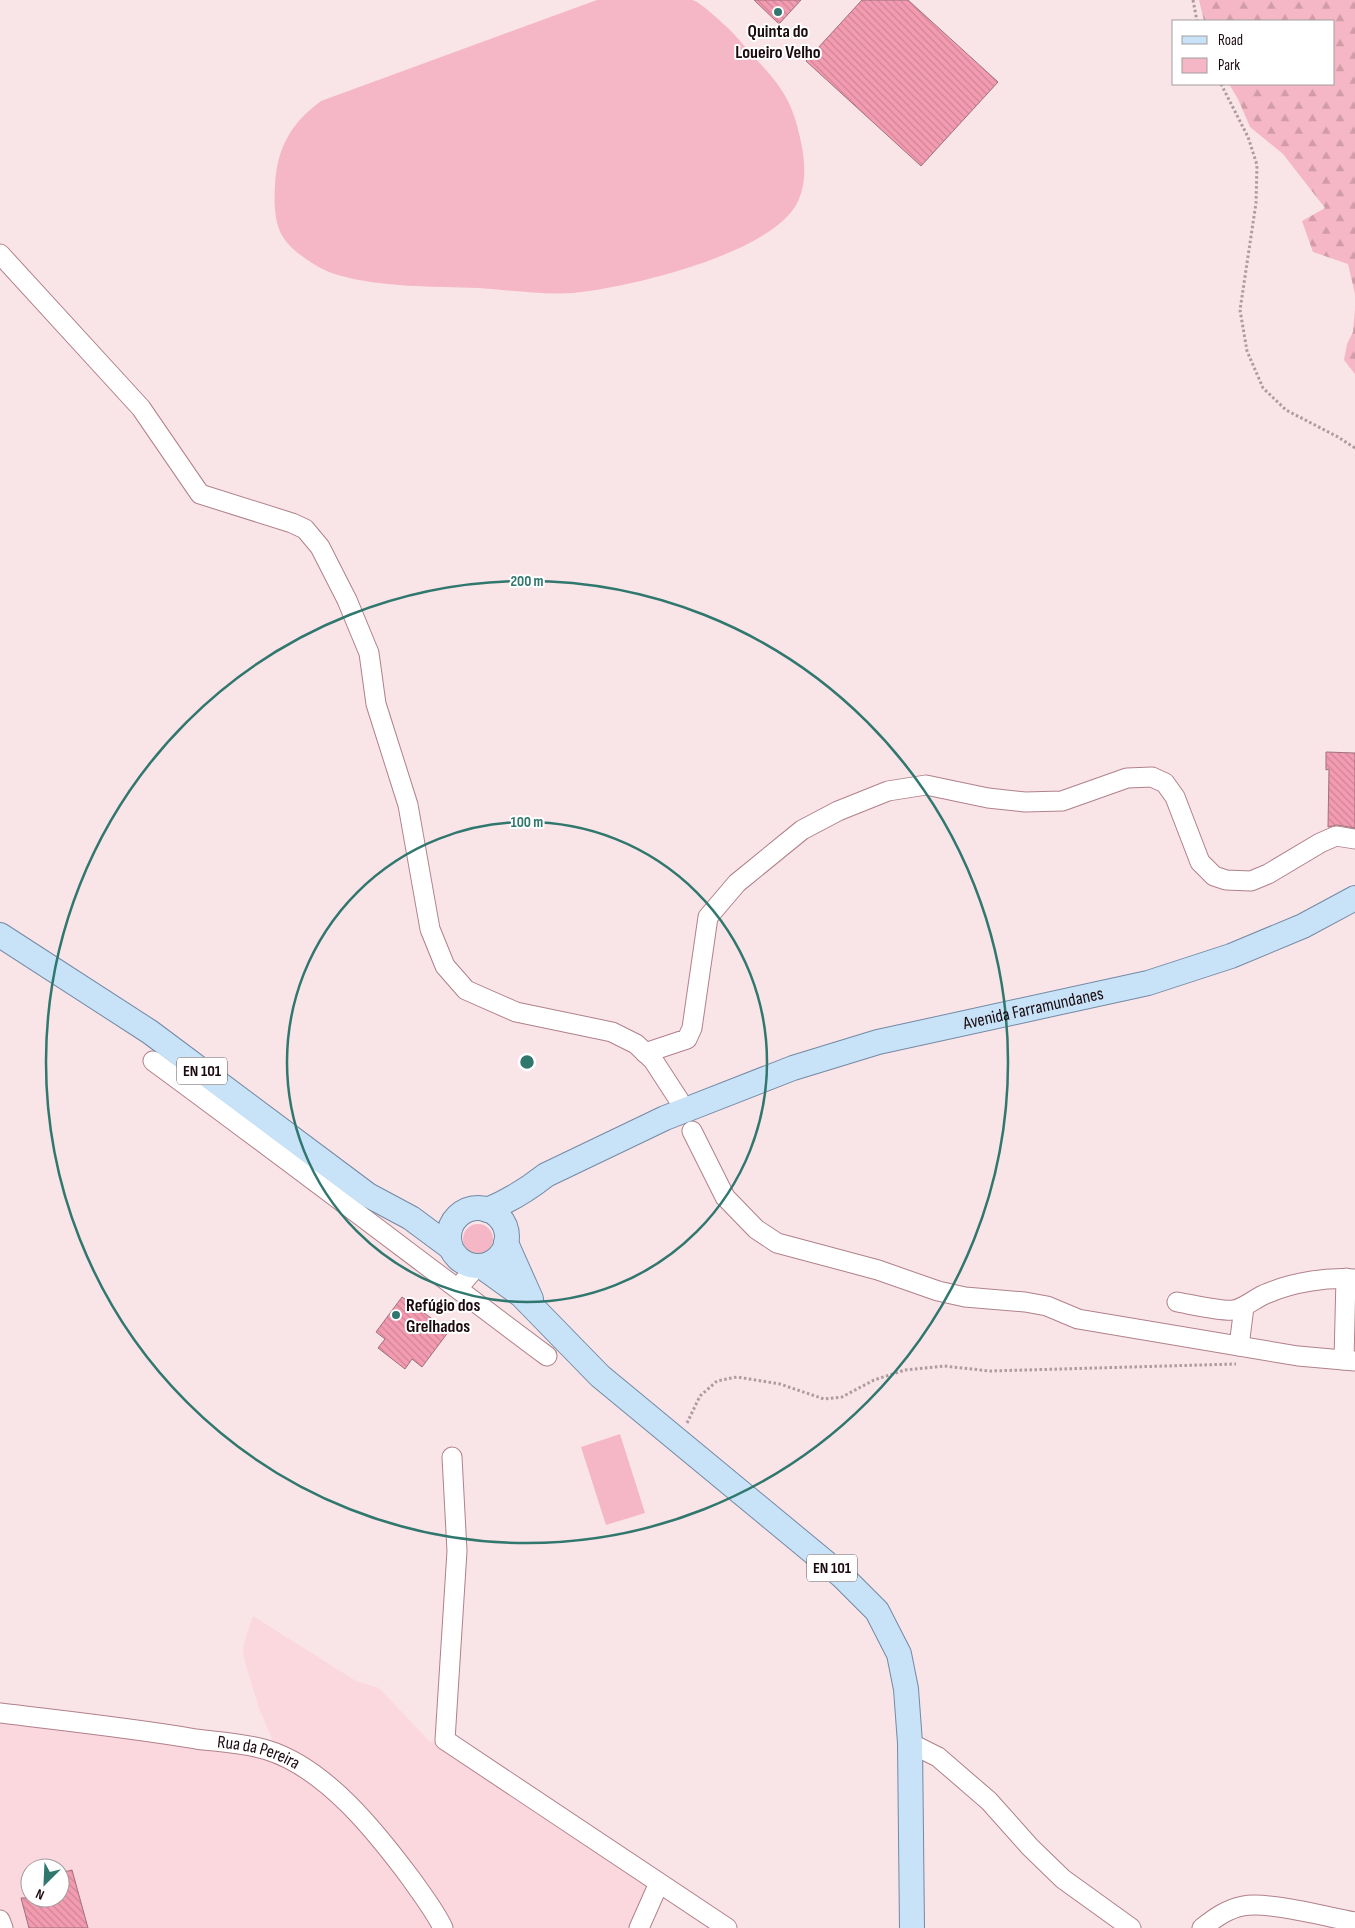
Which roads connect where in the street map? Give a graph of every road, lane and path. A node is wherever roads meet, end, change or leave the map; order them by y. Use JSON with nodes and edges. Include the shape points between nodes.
{"nodes":[{"id":1,"x":1193,"y":0,"type":"edge"},
{"id":2,"x":1197,"y":20,"type":"edge"},
{"id":3,"x":1221,"y":85,"type":"edge"},
{"id":4,"x":0,"y":254,"type":"edge"},
{"id":5,"x":1355,"y":448,"type":"edge"},
{"id":6,"x":1355,"y":839,"type":"edge"},
{"id":7,"x":1355,"y":898,"type":"edge"},
{"id":8,"x":0,"y":935,"type":"edge"},
{"id":9,"x":645,"y":1053,"type":"junction"},
{"id":10,"x":153,"y":1061,"type":"dead end"},
{"id":11,"x":678,"y":1100,"type":"dead end"},
{"id":12,"x":692,"y":1131,"type":"dead end"},
{"id":13,"x":531,"y":1186,"type":"junction"},
{"id":14,"x":487,"y":1210,"type":"junction"},
{"id":15,"x":401,"y":1212,"type":"junction"},
{"id":16,"x":462,"y":1213,"type":"junction"},
{"id":17,"x":506,"y":1238,"type":"junction"},
{"id":18,"x":452,"y":1250,"type":"junction"},
{"id":19,"x":479,"y":1266,"type":"junction"},
{"id":20,"x":437,"y":1274,"type":"junction"},
{"id":21,"x":1350,"y":1279,"type":"edge"},
{"id":22,"x":458,"y":1288,"type":"junction"},
{"id":23,"x":1177,"y":1302,"type":"dead end"},
{"id":24,"x":1244,"y":1307,"type":"junction"},
{"id":25,"x":541,"y":1315,"type":"junction"},
{"id":26,"x":1241,"y":1355,"type":"junction"},
{"id":27,"x":547,"y":1356,"type":"dead end"},
{"id":28,"x":1350,"y":1361,"type":"edge"},
{"id":29,"x":678,"y":1439,"type":"junction"},
{"id":30,"x":452,"y":1457,"type":"dead end"},
{"id":31,"x":0,"y":1713,"type":"edge"},
{"id":32,"x":910,"y":1743,"type":"junction"},
{"id":33,"x":659,"y":1883,"type":"junction"},
{"id":34,"x":0,"y":1920,"type":"edge"},
{"id":35,"x":1355,"y":1922,"type":"edge"},
{"id":36,"x":2,"y":1928,"type":"edge"},
{"id":37,"x":443,"y":1928,"type":"edge"},
{"id":38,"x":639,"y":1928,"type":"edge"},
{"id":39,"x":727,"y":1928,"type":"edge"},
{"id":40,"x":912,"y":1928,"type":"edge"},
{"id":41,"x":1131,"y":1928,"type":"edge"},
{"id":42,"x":1202,"y":1928,"type":"edge"}],
"edges":[{"from":1,"to":2,"type":"path"},
{"from":3,"to":5,"type":"path","via":[[1248,137],[1257,165],[1256,203],[1240,310],[1247,351],[1263,388],[1286,410]]},
{"from":4,"to":9,"type":"street","via":[[141,408],[200,494],[292,522],[305,529],[320,547],[369,653],[376,704],[408,805],[430,929],[445,966],[466,990],[516,1012],[612,1032],[636,1044]]},
{"from":6,"to":9,"type":"street","via":[[1336,836],[1268,874],[1250,880],[1226,880],[1214,876],[1200,862],[1175,797],[1165,783],[1152,777],[1127,778],[1062,801],[988,798],[926,785],[888,791],[802,830],[737,883],[708,917],[692,1028],[687,1039]]},
{"from":7,"to":13,"type":"main road","name":"Avenida Farramundanes","via":[[1303,926],[1231,956],[1148,983],[878,1042],[793,1068],[665,1118],[546,1175]]},
{"from":8,"to":15,"type":"main road","number":"EN 101","via":[[150,1032],[368,1195]]},
{"from":9,"to":11,"type":"street","via":[[653,1060]]},
{"from":10,"to":20,"type":"street"},
{"from":12,"to":26,"type":"street","via":[[725,1197],[756,1229],[777,1242],[947,1293],[1047,1306],[1078,1319]]},
{"from":13,"to":14,"type":"main road","name":"Avenida Farramundanes"},
{"from":13,"to":17,"type":"main road","via":[[518,1207]]},
{"from":14,"to":16,"type":"main road","via":[[478,1208]]},
{"from":14,"to":17,"type":"main road","via":[[500,1219]]},
{"from":15,"to":16,"type":"main road","via":[[424,1217]]},
{"from":15,"to":18,"type":"main road"},
{"from":16,"to":18,"type":"main road","via":[[451,1227]]},
{"from":17,"to":19,"type":"main road","via":[[500,1256],[493,1263]]},
{"from":17,"to":25,"type":"main road","via":[[526,1291]]},
{"from":18,"to":19,"type":"main road","via":[[464,1262]]},
{"from":18,"to":20,"type":"street"},
{"from":19,"to":22,"type":"street"},
{"from":19,"to":25,"type":"main road","via":[[521,1294]]},
{"from":20,"to":22,"type":"street"},
{"from":21,"to":24,"type":"street","via":[[1296,1283],[1267,1293]]},
{"from":21,"to":28,"type":"street"},
{"from":22,"to":27,"type":"street"},
{"from":23,"to":24,"type":"street","via":[[1232,1310]]},
{"from":24,"to":26,"type":"street"},
{"from":25,"to":29,"type":"main road","number":"EN 101","via":[[600,1376]]},
{"from":26,"to":28,"type":"street"},
{"from":26,"to":29,"type":"path","via":[[990,1371],[944,1366],[905,1370],[874,1380],[842,1397],[824,1399],[780,1384],[737,1377],[717,1381],[700,1396]]},
{"from":29,"to":32,"type":"main road","number":"EN 101","via":[[842,1576],[876,1611],[899,1654],[906,1689]]},
{"from":30,"to":33,"type":"street","via":[[458,1552],[445,1740]]},
{"from":31,"to":37,"type":"street","name":"Rua da Pereira","via":[[175,1735],[266,1750],[290,1759],[354,1808],[392,1854]]},
{"from":32,"to":40,"type":"main road","number":"EN 101"},
{"from":32,"to":41,"type":"street","via":[[938,1757],[988,1801],[1063,1879]]},
{"from":33,"to":38,"type":"street"},
{"from":33,"to":39,"type":"street"},
{"from":34,"to":36,"type":"street"},
{"from":35,"to":42,"type":"street","via":[[1271,1907],[1244,1906],[1223,1913]]}]}
